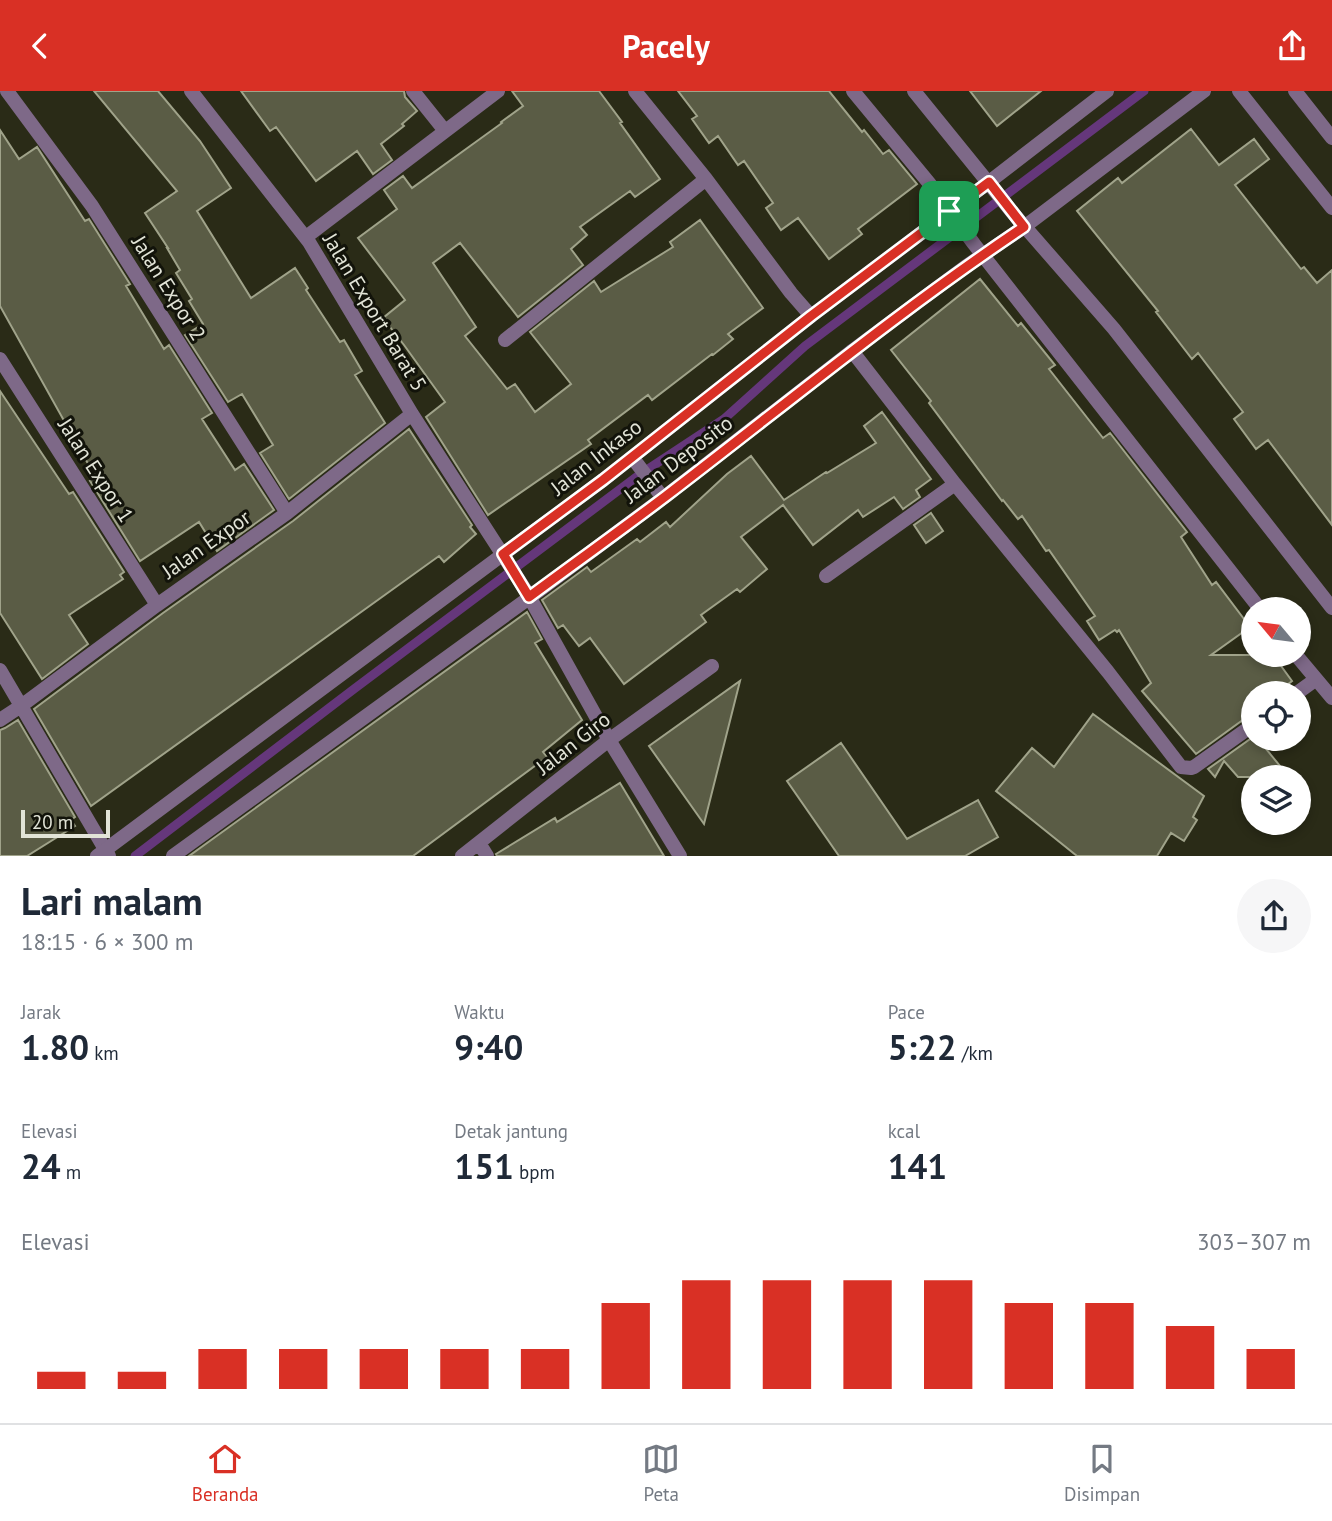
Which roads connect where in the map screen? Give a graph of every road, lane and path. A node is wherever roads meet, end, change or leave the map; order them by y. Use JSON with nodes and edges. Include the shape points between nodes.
{"nodes":[{"id":1,"x":7,"y":91,"type":"edge"},
{"id":2,"x":191,"y":91,"type":"edge"},
{"id":3,"x":413,"y":91,"type":"edge"},
{"id":4,"x":498,"y":91,"type":"edge"},
{"id":5,"x":635,"y":91,"type":"edge"},
{"id":6,"x":853,"y":91,"type":"edge"},
{"id":7,"x":914,"y":91,"type":"edge"},
{"id":8,"x":1107,"y":91,"type":"edge"},
{"id":9,"x":1204,"y":91,"type":"edge"},
{"id":10,"x":1239,"y":91,"type":"edge"},
{"id":11,"x":1294,"y":91,"type":"edge"},
{"id":12,"x":445,"y":131,"type":"junction"},
{"id":13,"x":1332,"y":138,"type":"edge"},
{"id":14,"x":706,"y":179,"type":"junction"},
{"id":15,"x":991,"y":185,"type":"junction"},
{"id":16,"x":1332,"y":208,"type":"edge"},
{"id":17,"x":951,"y":214,"type":"junction"},
{"id":18,"x":1024,"y":227,"type":"junction"},
{"id":19,"x":306,"y":237,"type":"junction"},
{"id":20,"x":978,"y":250,"type":"junction"},
{"id":21,"x":811,"y":316,"type":"junction"},
{"id":22,"x":505,"y":340,"type":"dead end"},
{"id":23,"x":852,"y":351,"type":"junction"},
{"id":24,"x":0,"y":359,"type":"edge"},
{"id":25,"x":412,"y":414,"type":"junction"},
{"id":26,"x":636,"y":462,"type":"junction"},
{"id":27,"x":955,"y":484,"type":"junction"},
{"id":28,"x":659,"y":493,"type":"junction"},
{"id":29,"x":287,"y":513,"type":"junction"},
{"id":30,"x":506,"y":560,"type":"junction"},
{"id":31,"x":826,"y":576,"type":"dead end"},
{"id":32,"x":527,"y":594,"type":"junction"},
{"id":33,"x":1251,"y":597,"type":"edge"},
{"id":34,"x":157,"y":605,"type":"junction"},
{"id":35,"x":1332,"y":608,"type":"edge"},
{"id":36,"x":712,"y":666,"type":"dead end"},
{"id":37,"x":1305,"y":667,"type":"edge"},
{"id":38,"x":0,"y":670,"type":"edge"},
{"id":39,"x":1315,"y":680,"type":"junction"},
{"id":40,"x":1311,"y":683,"type":"edge"},
{"id":41,"x":1332,"y":698,"type":"edge"},
{"id":42,"x":21,"y":706,"type":"junction"},
{"id":43,"x":0,"y":720,"type":"edge"},
{"id":44,"x":1241,"y":734,"type":"edge"},
{"id":45,"x":609,"y":740,"type":"junction"},
{"id":46,"x":483,"y":850,"type":"edge"},
{"id":47,"x":104,"y":854,"type":"edge"},
{"id":48,"x":173,"y":856,"type":"edge"},
{"id":49,"x":462,"y":856,"type":"edge"},
{"id":50,"x":680,"y":856,"type":"edge"}],
"edges":[{"from":1,"to":29,"type":"street","name":"Jalan Expor 2","via":[[92,207]]},
{"from":2,"to":19,"type":"street","name":"Jalan Export Barat 5"},
{"from":3,"to":12,"type":"street"},
{"from":4,"to":12,"type":"street"},
{"from":5,"to":14,"type":"street"},
{"from":6,"to":17,"type":"street"},
{"from":7,"to":15,"type":"street"},
{"from":8,"to":15,"type":"street","name":"Jalan Inkaso"},
{"from":9,"to":18,"type":"street","name":"Jalan Deposito"},
{"from":10,"to":16,"type":"street"},
{"from":11,"to":13,"type":"street"},
{"from":12,"to":19,"type":"street"},
{"from":14,"to":21,"type":"street"},
{"from":14,"to":22,"type":"street"},
{"from":15,"to":17,"type":"street","name":"Jalan Inkaso"},
{"from":15,"to":18,"type":"street"},
{"from":17,"to":20,"type":"street"},
{"from":17,"to":21,"type":"street","name":"Jalan Inkaso"},
{"from":18,"to":20,"type":"street","name":"Jalan Deposito"},
{"from":18,"to":35,"type":"street","via":[[1114,329]]},
{"from":19,"to":25,"type":"street","name":"Jalan Export Barat 5"},
{"from":20,"to":23,"type":"street","name":"Jalan Deposito"},
{"from":20,"to":33,"type":"street"},
{"from":21,"to":26,"type":"street","name":"Jalan Inkaso"},
{"from":23,"to":27,"type":"street"},
{"from":23,"to":28,"type":"street","name":"Jalan Deposito"},
{"from":24,"to":34,"type":"street","name":"Jalan Expor 1"},
{"from":25,"to":29,"type":"street","name":"Jalan Expor"},
{"from":25,"to":30,"type":"street","name":"Jalan Export Barat 5"},
{"from":26,"to":28,"type":"street"},
{"from":26,"to":30,"type":"street","name":"Jalan Inkaso"},
{"from":27,"to":31,"type":"street"},
{"from":27,"to":44,"type":"street","via":[[1181,767],[1194,767]]},
{"from":28,"to":32,"type":"street","name":"Jalan Deposito"},
{"from":29,"to":34,"type":"street","name":"Jalan Expor"},
{"from":30,"to":32,"type":"street","name":"Jalan Export Barat 5"},
{"from":30,"to":47,"type":"street","name":"Jalan Inkaso"},
{"from":32,"to":45,"type":"street","name":"Jalan Export Barat 5"},
{"from":32,"to":48,"type":"street","name":"Jalan Deposito"},
{"from":34,"to":42,"type":"street","name":"Jalan Expor"},
{"from":36,"to":45,"type":"street","name":"Jalan Giro"},
{"from":37,"to":39,"type":"street"},
{"from":38,"to":42,"type":"street"},
{"from":39,"to":40,"type":"street"},
{"from":39,"to":41,"type":"street"},
{"from":42,"to":43,"type":"street","name":"Jalan Expor"},
{"from":42,"to":47,"type":"street"},
{"from":45,"to":46,"type":"street","name":"Jalan Giro"},
{"from":45,"to":50,"type":"street","name":"Jalan Export Barat 5"},
{"from":46,"to":49,"type":"street","name":"Jalan Giro"}]}
